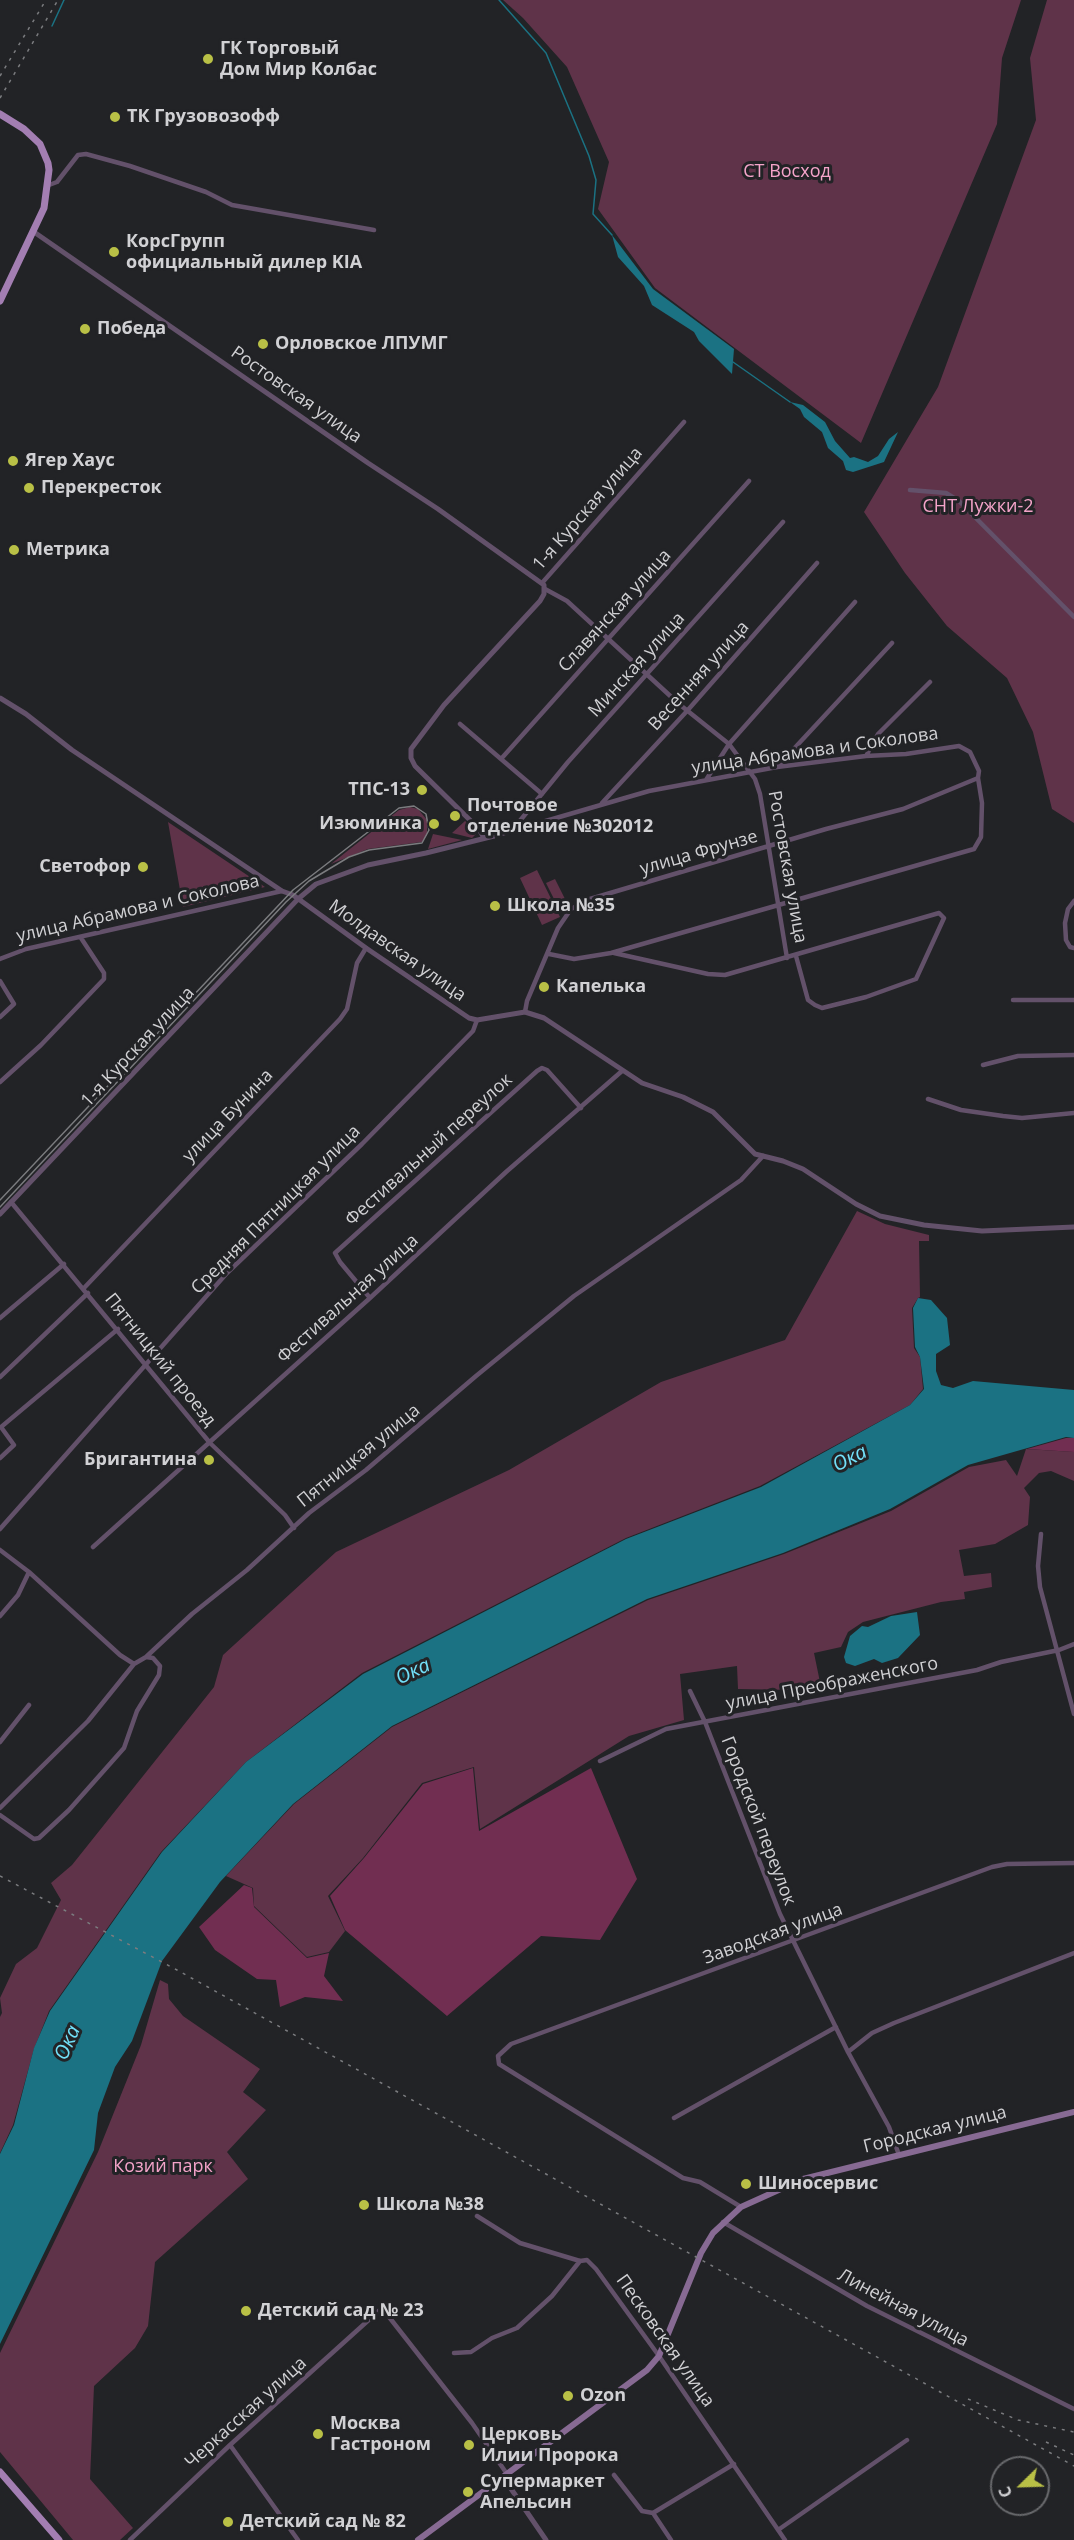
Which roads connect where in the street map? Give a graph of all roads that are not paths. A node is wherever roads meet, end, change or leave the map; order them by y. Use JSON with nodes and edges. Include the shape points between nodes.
{"nodes":[{"id":1,"x":0,"y":114,"type":"edge"},
{"id":2,"x":49,"y":185,"type":"junction"},
{"id":3,"x":374,"y":230,"type":"dead end"},
{"id":4,"x":34,"y":232,"type":"junction"},
{"id":5,"x":0,"y":301,"type":"edge"},
{"id":6,"x":684,"y":422,"type":"dead end"},
{"id":7,"x":749,"y":480,"type":"dead end"},
{"id":8,"x":910,"y":490,"type":"dead end"},
{"id":9,"x":783,"y":522,"type":"dead end"},
{"id":10,"x":817,"y":563,"type":"dead end"},
{"id":11,"x":543,"y":586,"type":"junction"},
{"id":12,"x":855,"y":602,"type":"dead end"},
{"id":13,"x":1074,"y":616,"type":"edge"},
{"id":14,"x":608,"y":639,"type":"junction"},
{"id":15,"x":892,"y":643,"type":"dead end"},
{"id":16,"x":647,"y":675,"type":"junction"},
{"id":17,"x":930,"y":682,"type":"dead end"},
{"id":18,"x":0,"y":698,"type":"edge"},
{"id":19,"x":687,"y":711,"type":"junction"},
{"id":20,"x":460,"y":724,"type":"dead end"},
{"id":21,"x":729,"y":744,"type":"junction"},
{"id":22,"x":866,"y":756,"type":"junction"},
{"id":23,"x":501,"y":759,"type":"junction"},
{"id":24,"x":777,"y":767,"type":"junction"},
{"id":25,"x":750,"y":774,"type":"junction"},
{"id":26,"x":978,"y":778,"type":"junction"},
{"id":27,"x":706,"y":780,"type":"junction"},
{"id":28,"x":542,"y":794,"type":"junction"},
{"id":29,"x":600,"y":805,"type":"junction"},
{"id":30,"x":514,"y":828,"type":"junction"},
{"id":31,"x":494,"y":836,"type":"joint"},
{"id":32,"x":484,"y":838,"type":"junction"},
{"id":33,"x":768,"y":848,"type":"junction"},
{"id":34,"x":282,"y":891,"type":"junction"},
{"id":35,"x":298,"y":899,"type":"junction"},
{"id":36,"x":1074,"y":902,"type":"edge"},
{"id":37,"x":778,"y":904,"type":"junction"},
{"id":38,"x":81,"y":938,"type":"junction"},
{"id":39,"x":366,"y":948,"type":"junction"},
{"id":40,"x":1072,"y":948,"type":"edge"},
{"id":41,"x":611,"y":953,"type":"junction"},
{"id":42,"x":549,"y":954,"type":"junction"},
{"id":43,"x":796,"y":956,"type":"junction"},
{"id":44,"x":787,"y":958,"type":"junction"},
{"id":45,"x":0,"y":959,"type":"edge"},
{"id":46,"x":0,"y":981,"type":"edge"},
{"id":47,"x":1013,"y":1000,"type":"dead end"},
{"id":48,"x":1074,"y":1000,"type":"edge"},
{"id":49,"x":525,"y":1012,"type":"junction"},
{"id":50,"x":0,"y":1017,"type":"edge"},
{"id":51,"x":477,"y":1020,"type":"junction"},
{"id":52,"x":1074,"y":1055,"type":"edge"},
{"id":53,"x":983,"y":1065,"type":"dead end"},
{"id":54,"x":622,"y":1071,"type":"junction"},
{"id":55,"x":0,"y":1082,"type":"edge"},
{"id":56,"x":928,"y":1099,"type":"dead end"},
{"id":57,"x":581,"y":1108,"type":"junction"},
{"id":58,"x":1074,"y":1113,"type":"edge"},
{"id":59,"x":763,"y":1156,"type":"junction"},
{"id":60,"x":12,"y":1202,"type":"junction"},
{"id":61,"x":0,"y":1214,"type":"edge"},
{"id":62,"x":1074,"y":1227,"type":"edge"},
{"id":63,"x":64,"y":1264,"type":"junction"},
{"id":64,"x":84,"y":1288,"type":"junction"},
{"id":65,"x":88,"y":1293,"type":"junction"},
{"id":66,"x":370,"y":1298,"type":"junction"},
{"id":67,"x":0,"y":1318,"type":"edge"},
{"id":68,"x":118,"y":1329,"type":"junction"},
{"id":69,"x":145,"y":1366,"type":"junction"},
{"id":70,"x":0,"y":1377,"type":"edge"},
{"id":71,"x":0,"y":1427,"type":"edge"},
{"id":72,"x":210,"y":1443,"type":"junction"},
{"id":73,"x":0,"y":1458,"type":"edge"},
{"id":74,"x":294,"y":1528,"type":"junction"},
{"id":75,"x":0,"y":1529,"type":"edge"},
{"id":76,"x":1041,"y":1533,"type":"dead end"},
{"id":77,"x":93,"y":1547,"type":"dead end"},
{"id":78,"x":0,"y":1550,"type":"edge"},
{"id":79,"x":29,"y":1572,"type":"junction"},
{"id":80,"x":0,"y":1616,"type":"edge"},
{"id":81,"x":1074,"y":1644,"type":"edge"},
{"id":82,"x":1059,"y":1650,"type":"junction"},
{"id":83,"x":146,"y":1657,"type":"junction"},
{"id":84,"x":134,"y":1664,"type":"junction"},
{"id":85,"x":690,"y":1690,"type":"dead end"},
{"id":86,"x":29,"y":1705,"type":"dead end"},
{"id":87,"x":1074,"y":1714,"type":"edge"},
{"id":88,"x":705,"y":1722,"type":"junction"},
{"id":89,"x":0,"y":1742,"type":"edge"},
{"id":90,"x":600,"y":1761,"type":"dead end"},
{"id":91,"x":0,"y":1808,"type":"edge"},
{"id":92,"x":0,"y":1815,"type":"edge"},
{"id":93,"x":1074,"y":1863,"type":"edge"},
{"id":94,"x":794,"y":1942,"type":"junction"},
{"id":95,"x":1074,"y":1953,"type":"edge"},
{"id":96,"x":836,"y":2027,"type":"junction"},
{"id":97,"x":848,"y":2052,"type":"junction"},
{"id":98,"x":1074,"y":2112,"type":"edge"},
{"id":99,"x":674,"y":2118,"type":"dead end"},
{"id":100,"x":899,"y":2155,"type":"junction"},
{"id":101,"x":741,"y":2207,"type":"junction"},
{"id":102,"x":477,"y":2216,"type":"dead end"},
{"id":103,"x":723,"y":2222,"type":"junction"},
{"id":104,"x":580,"y":2261,"type":"junction"},
{"id":105,"x":454,"y":2353,"type":"dead end"},
{"id":106,"x":659,"y":2356,"type":"junction"},
{"id":107,"x":1074,"y":2409,"type":"edge"},
{"id":108,"x":907,"y":2440,"type":"dead end"},
{"id":109,"x":230,"y":2445,"type":"junction"},
{"id":110,"x":734,"y":2464,"type":"junction"},
{"id":111,"x":0,"y":2472,"type":"edge"},
{"id":112,"x":614,"y":2475,"type":"dead end"},
{"id":113,"x":505,"y":2476,"type":"junction"},
{"id":114,"x":653,"y":2513,"type":"junction"},
{"id":115,"x":778,"y":2530,"type":"junction"},
{"id":116,"x":59,"y":2540,"type":"edge"},
{"id":117,"x":130,"y":2540,"type":"edge"},
{"id":118,"x":298,"y":2540,"type":"edge"},
{"id":119,"x":418,"y":2540,"type":"edge"},
{"id":120,"x":546,"y":2540,"type":"edge"},
{"id":121,"x":671,"y":2540,"type":"edge"},
{"id":122,"x":785,"y":2540,"type":"edge"}],
"edges":[{"from":1,"to":2,"type":"main road","via":[[24,129],[44,152]]},
{"from":2,"to":3,"type":"street","via":[[57,182],[78,155],[86,154],[149,172],[232,205]]},
{"from":2,"to":4,"type":"main road"},
{"from":4,"to":5,"type":"main road"},
{"from":4,"to":11,"type":"street","name":"Ростовская улица","via":[[438,509]]},
{"from":6,"to":11,"type":"street","name":"1-я Курская улица"},
{"from":7,"to":14,"type":"street","name":"Славянская улица"},
{"from":8,"to":13,"type":"street","via":[[946,493],[959,501]]},
{"from":9,"to":16,"type":"street","name":"Минская улица"},
{"from":10,"to":19,"type":"street","name":"Весенняя улица"},
{"from":11,"to":14,"type":"street","name":"Ростовская улица","via":[[567,601]]},
{"from":11,"to":32,"type":"street","name":"1-я Курская улица","via":[[540,601],[412,744],[415,766]]},
{"from":12,"to":21,"type":"street"},
{"from":14,"to":16,"type":"street","name":"Ростовская улица"},
{"from":14,"to":23,"type":"street","name":"Славянская улица"},
{"from":15,"to":24,"type":"street"},
{"from":16,"to":19,"type":"street","name":"Ростовская улица"},
{"from":16,"to":28,"type":"street","name":"Минская улица"},
{"from":17,"to":22,"type":"street","via":[[878,734]]},
{"from":18,"to":34,"type":"street","name":"Молдавская улица"},
{"from":19,"to":21,"type":"street","name":"Ростовская улица"},
{"from":19,"to":29,"type":"street","name":"Весенняя улица"},
{"from":20,"to":23,"type":"street"},
{"from":21,"to":25,"type":"street","name":"Ростовская улица"},
{"from":21,"to":27,"type":"street"},
{"from":22,"to":24,"type":"street","name":"улица Абрамова и Соколова"},
{"from":22,"to":26,"type":"street","name":"улица Абрамова и Соколова","via":[[959,746],[970,752],[979,771]]},
{"from":23,"to":28,"type":"street"},
{"from":24,"to":25,"type":"street","name":"улица Абрамова и Соколова"},
{"from":25,"to":27,"type":"street","name":"улица Абрамова и Соколова"},
{"from":25,"to":33,"type":"street","name":"Ростовская улица","via":[[760,794]]},
{"from":26,"to":33,"type":"street","name":"улица Фрунзе","via":[[903,809]]},
{"from":26,"to":37,"type":"street","via":[[981,837],[974,849]]},
{"from":27,"to":29,"type":"street","name":"улица Абрамова и Соколова"},
{"from":28,"to":30,"type":"street","name":"Минская улица"},
{"from":29,"to":30,"type":"street","name":"улица Абрамова и Соколова"},
{"from":30,"to":31,"type":"street","name":"улица Абрамова и Соколова"},
{"from":31,"to":32,"type":"street","name":"улица Абрамова и Соколова"},
{"from":32,"to":35,"type":"street","name":"улица Абрамова и Соколова","via":[[368,865],[323,880]]},
{"from":33,"to":37,"type":"street","name":"Ростовская улица"},
{"from":33,"to":42,"type":"street","name":"улица Фрунзе","via":[[590,899],[566,915]]},
{"from":34,"to":35,"type":"street","name":"Молдавская улица"},
{"from":34,"to":38,"type":"street","name":"улица Абрамова и Соколова"},
{"from":35,"to":39,"type":"street","name":"Молдавская улица"},
{"from":35,"to":60,"type":"street","name":"1-я Курская улица"},
{"from":36,"to":40,"type":"street","via":[[1065,923],[1066,940]]},
{"from":37,"to":41,"type":"street"},
{"from":37,"to":44,"type":"street","name":"Ростовская улица"},
{"from":38,"to":45,"type":"street","name":"улица Абрамова и Соколова","via":[[26,949]]},
{"from":38,"to":55,"type":"street","via":[[104,979]]},
{"from":39,"to":51,"type":"street","name":"Молдавская улица"},
{"from":39,"to":64,"type":"street","name":"улица Бунина","via":[[357,963],[347,1009],[340,1018]]},
{"from":41,"to":42,"type":"street","via":[[574,959]]},
{"from":41,"to":44,"type":"street","via":[[725,975]]},
{"from":42,"to":49,"type":"street","name":"улица Фрунзе"},
{"from":43,"to":43,"type":"street","via":[[939,913],[944,918],[916,980],[866,997],[822,1008],[815,1005],[808,1000]]},
{"from":43,"to":44,"type":"street"},
{"from":46,"to":50,"type":"street","via":[[14,1004]]},
{"from":47,"to":48,"type":"street"},
{"from":49,"to":51,"type":"street","name":"Молдавская улица"},
{"from":49,"to":54,"type":"street","via":[[544,1018]]},
{"from":51,"to":69,"type":"street","name":"Средняя Пятницкая улица","via":[[473,1030],[362,1144],[227,1273]]},
{"from":52,"to":53,"type":"street","via":[[1018,1056]]},
{"from":54,"to":57,"type":"street","name":"Фестивальная улица"},
{"from":54,"to":59,"type":"street","via":[[713,1112],[747,1148]]},
{"from":56,"to":58,"type":"street","via":[[961,1110],[1022,1118]]},
{"from":57,"to":66,"type":"street","name":"Фестивальная улица"},
{"from":57,"to":66,"type":"street","name":"Фестивальный переулок","via":[[547,1070],[542,1068],[528,1078],[335,1253]]},
{"from":59,"to":62,"type":"street","via":[[803,1169],[880,1216],[982,1231]]},
{"from":59,"to":74,"type":"street","name":"Пятницкая улица","via":[[741,1180],[574,1296]]},
{"from":60,"to":61,"type":"street","name":"1-я Курская улица"},
{"from":60,"to":63,"type":"street","name":"Пятницкий проезд"},
{"from":63,"to":64,"type":"street","name":"Пятницкий проезд"},
{"from":63,"to":67,"type":"street"},
{"from":64,"to":65,"type":"street","name":"Пятницкий проезд"},
{"from":65,"to":68,"type":"street","name":"Пятницкий проезд"},
{"from":65,"to":70,"type":"street"},
{"from":66,"to":72,"type":"street","name":"Фестивальная улица"},
{"from":68,"to":69,"type":"street","name":"Пятницкий проезд"},
{"from":68,"to":71,"type":"street"},
{"from":69,"to":72,"type":"street","name":"Пятницкий проезд"},
{"from":69,"to":75,"type":"street","name":"Средняя Пятницкая улица"},
{"from":71,"to":73,"type":"street","via":[[14,1445]]},
{"from":72,"to":74,"type":"street","name":"Пятницкий проезд"},
{"from":72,"to":77,"type":"street","name":"Фестивальная улица"},
{"from":74,"to":83,"type":"street","name":"Пятницкая улица"},
{"from":76,"to":82,"type":"street","via":[[1040,1587]]},
{"from":78,"to":79,"type":"street"},
{"from":79,"to":80,"type":"street","via":[[18,1595]]},
{"from":79,"to":84,"type":"street"},
{"from":81,"to":82,"type":"street","name":"улица Преображенского"},
{"from":82,"to":87,"type":"street"},
{"from":82,"to":88,"type":"street","name":"улица Преображенского"},
{"from":83,"to":84,"type":"street","name":"Пятницкая улица"},
{"from":83,"to":92,"type":"street","via":[[160,1665],[159,1675],[137,1711],[124,1748],[69,1810],[34,1839]]},
{"from":84,"to":91,"type":"street","name":"Пятницкая улица","via":[[88,1721]]},
{"from":85,"to":88,"type":"street","name":"Городской переулок"},
{"from":86,"to":89,"type":"street"},
{"from":88,"to":90,"type":"street","name":"улица Преображенского","via":[[666,1729]]},
{"from":88,"to":94,"type":"street","name":"Городской переулок"},
{"from":93,"to":94,"type":"street","name":"Заводская улица","via":[[1007,1864],[992,1868]]},
{"from":94,"to":96,"type":"street","name":"Городской переулок"},
{"from":94,"to":101,"type":"street","name":"Заводская улица","via":[[511,2044],[498,2056],[499,2064],[683,2178],[700,2182]]},
{"from":95,"to":97,"type":"street","via":[[894,2023],[872,2033]]},
{"from":96,"to":97,"type":"street","name":"Городской переулок"},
{"from":96,"to":99,"type":"street"},
{"from":97,"to":100,"type":"street","name":"Городской переулок","via":[[889,2127]]},
{"from":98,"to":100,"type":"main road","name":"Городская улица"},
{"from":100,"to":101,"type":"main road","name":"Городская улица","via":[[803,2179]]},
{"from":101,"to":103,"type":"main road","name":"Городская улица"},
{"from":102,"to":104,"type":"street","name":"Песковская улица","via":[[520,2243]]},
{"from":103,"to":106,"type":"main road","name":"Городская улица","via":[[701,2253]]},
{"from":103,"to":107,"type":"street","name":"Линейная улица","via":[[867,2306]]},
{"from":104,"to":105,"type":"street","via":[[552,2296],[517,2328],[471,2352]]},
{"from":104,"to":106,"type":"street","name":"Песковская улица","via":[[587,2260],[596,2269]]},
{"from":106,"to":110,"type":"street","name":"Песковская улица"},
{"from":106,"to":113,"type":"main road","via":[[647,2370]]},
{"from":108,"to":115,"type":"street"},
{"from":109,"to":113,"type":"street","name":"Черкасская улица","via":[[382,2308],[465,2415]]},
{"from":109,"to":117,"type":"street","name":"Черкасская улица"},
{"from":109,"to":118,"type":"street"},
{"from":110,"to":114,"type":"street"},
{"from":110,"to":115,"type":"street","name":"Песковская улица"},
{"from":111,"to":116,"type":"main road"},
{"from":112,"to":114,"type":"street","via":[[642,2511]]},
{"from":113,"to":119,"type":"main road"},
{"from":113,"to":120,"type":"street"},
{"from":114,"to":121,"type":"street"},
{"from":115,"to":122,"type":"street","name":"Песковская улица"}]}
